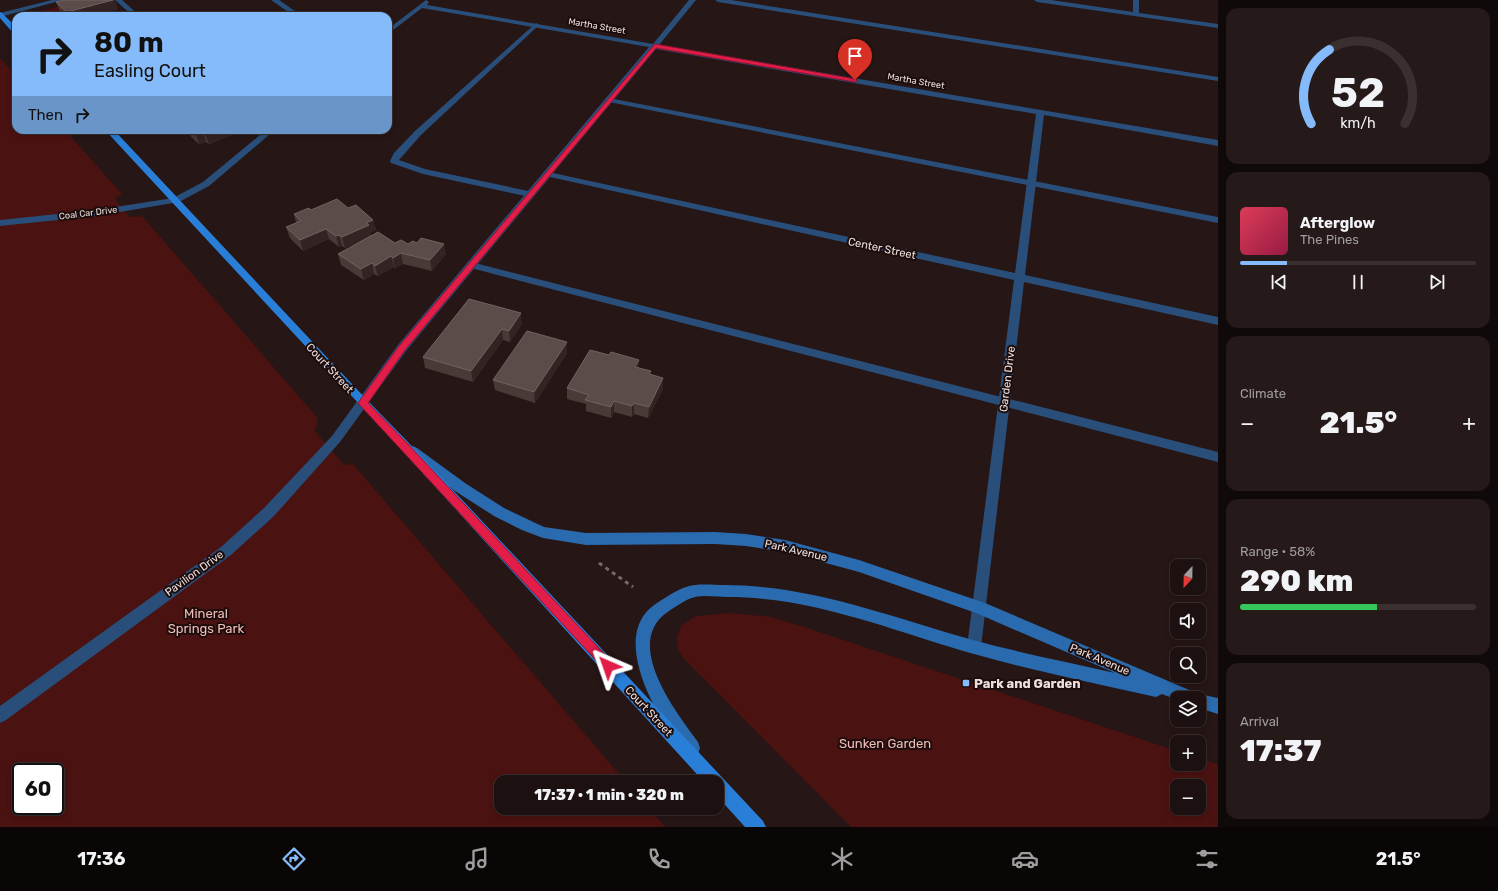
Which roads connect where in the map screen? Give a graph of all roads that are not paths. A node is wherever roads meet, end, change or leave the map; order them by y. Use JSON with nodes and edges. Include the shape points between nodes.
{"nodes":[{"id":1,"x":60,"y":0,"type":"edge"},
{"id":2,"x":118,"y":0,"type":"edge"},
{"id":3,"x":274,"y":0,"type":"edge"},
{"id":4,"x":428,"y":0,"type":"edge"},
{"id":5,"x":693,"y":0,"type":"edge"},
{"id":6,"x":718,"y":0,"type":"edge"},
{"id":7,"x":1037,"y":0,"type":"edge"},
{"id":8,"x":1136,"y":0,"type":"edge"},
{"id":9,"x":421,"y":6,"type":"junction"},
{"id":10,"x":132,"y":12,"type":"edge"},
{"id":11,"x":293,"y":12,"type":"edge"},
{"id":12,"x":1136,"y":14,"type":"junction"},
{"id":13,"x":0,"y":15,"type":"edge"},
{"id":14,"x":536,"y":25,"type":"junction"},
{"id":15,"x":1218,"y":26,"type":"edge"},
{"id":16,"x":12,"y":27,"type":"edge"},
{"id":17,"x":392,"y":29,"type":"edge"},
{"id":18,"x":655,"y":46,"type":"junction"},
{"id":19,"x":1218,"y":79,"type":"edge"},
{"id":20,"x":609,"y":100,"type":"junction"},
{"id":21,"x":1040,"y":112,"type":"junction"},
{"id":22,"x":113,"y":134,"type":"edge"},
{"id":23,"x":266,"y":134,"type":"edge"},
{"id":24,"x":1218,"y":143,"type":"edge"},
{"id":25,"x":547,"y":174,"type":"junction"},
{"id":26,"x":1031,"y":184,"type":"junction"},
{"id":27,"x":530,"y":194,"type":"junction"},
{"id":28,"x":176,"y":200,"type":"junction"},
{"id":29,"x":1218,"y":220,"type":"edge"},
{"id":30,"x":0,"y":223,"type":"edge"},
{"id":31,"x":472,"y":265,"type":"junction"},
{"id":32,"x":1019,"y":278,"type":"junction"},
{"id":33,"x":1218,"y":321,"type":"edge"},
{"id":34,"x":1004,"y":402,"type":"junction"},
{"id":35,"x":363,"y":403,"type":"junction"},
{"id":36,"x":403,"y":444,"type":"junction"},
{"id":37,"x":1218,"y":457,"type":"edge"},
{"id":38,"x":980,"y":608,"type":"junction"},
{"id":39,"x":974,"y":647,"type":"junction"},
{"id":40,"x":1174,"y":691,"type":"edge"},
{"id":41,"x":1170,"y":694,"type":"edge"},
{"id":42,"x":1206,"y":703,"type":"edge"},
{"id":43,"x":1218,"y":706,"type":"edge"},
{"id":44,"x":0,"y":715,"type":"edge"},
{"id":45,"x":709,"y":775,"type":"edge"},
{"id":46,"x":710,"y":775,"type":"edge"},
{"id":47,"x":724,"y":792,"type":"edge"},
{"id":48,"x":757,"y":827,"type":"edge"}],
"edges":[{"from":1,"to":13,"type":"street"},
{"from":2,"to":10,"type":"street"},
{"from":3,"to":11,"type":"street"},
{"from":4,"to":9,"type":"street"},
{"from":5,"to":18,"type":"street","name":"Pavilion Drive"},
{"from":6,"to":19,"type":"street"},
{"from":7,"to":12,"type":"street"},
{"from":8,"to":12,"type":"street"},
{"from":9,"to":14,"type":"street","name":"Martha Street"},
{"from":9,"to":17,"type":"street"},
{"from":12,"to":15,"type":"street"},
{"from":13,"to":16,"type":"main road"},
{"from":14,"to":18,"type":"street","name":"Martha Street"},
{"from":14,"to":27,"type":"street","via":[[418,133],[394,161],[423,171]]},
{"from":18,"to":20,"type":"street","name":"Pavilion Drive"},
{"from":18,"to":21,"type":"street","name":"Martha Street"},
{"from":20,"to":25,"type":"street","name":"Pavilion Drive"},
{"from":20,"to":26,"type":"street"},
{"from":21,"to":24,"type":"street","name":"Martha Street"},
{"from":21,"to":26,"type":"street","name":"Garden Drive"},
{"from":22,"to":28,"type":"main road","name":"Court Street"},
{"from":23,"to":28,"type":"street","name":"Coal Car Drive","via":[[210,181]]},
{"from":25,"to":27,"type":"street","name":"Pavilion Drive"},
{"from":25,"to":32,"type":"street","name":"Center Street"},
{"from":26,"to":29,"type":"street"},
{"from":26,"to":32,"type":"street","name":"Garden Drive"},
{"from":27,"to":31,"type":"street","name":"Pavilion Drive"},
{"from":28,"to":30,"type":"street","name":"Coal Car Drive","via":[[96,213]]},
{"from":28,"to":35,"type":"main road","name":"Court Street"},
{"from":31,"to":34,"type":"street"},
{"from":31,"to":35,"type":"street","name":"Pavilion Drive","via":[[402,348]]},
{"from":32,"to":33,"type":"street","name":"Center Street"},
{"from":32,"to":34,"type":"street","name":"Garden Drive"},
{"from":34,"to":37,"type":"street"},
{"from":34,"to":38,"type":"street","name":"Garden Drive"},
{"from":35,"to":36,"type":"main road","name":"Court Street"},
{"from":35,"to":44,"type":"street","name":"Pavilion Drive","via":[[336,439],[293,487],[226,550]]},
{"from":36,"to":38,"type":"street","name":"Park Avenue","via":[[460,487],[499,512],[543,532],[586,539],[715,538],[785,546],[859,566]]},
{"from":36,"to":45,"type":"main road","name":"Court Street"},
{"from":38,"to":39,"type":"street","name":"Garden Drive"},
{"from":38,"to":40,"type":"street","name":"Park Avenue"},
{"from":39,"to":41,"type":"street","name":"Park Avenue"},
{"from":39,"to":46,"type":"street","name":"Park Avenue","via":[[865,613],[801,598],[754,592],[694,591],[678,598],[654,613],[643,638],[643,652],[651,683],[662,707]]},
{"from":42,"to":43,"type":"street","name":"Park Avenue"},
{"from":47,"to":48,"type":"main road","name":"Court Street"}]}
